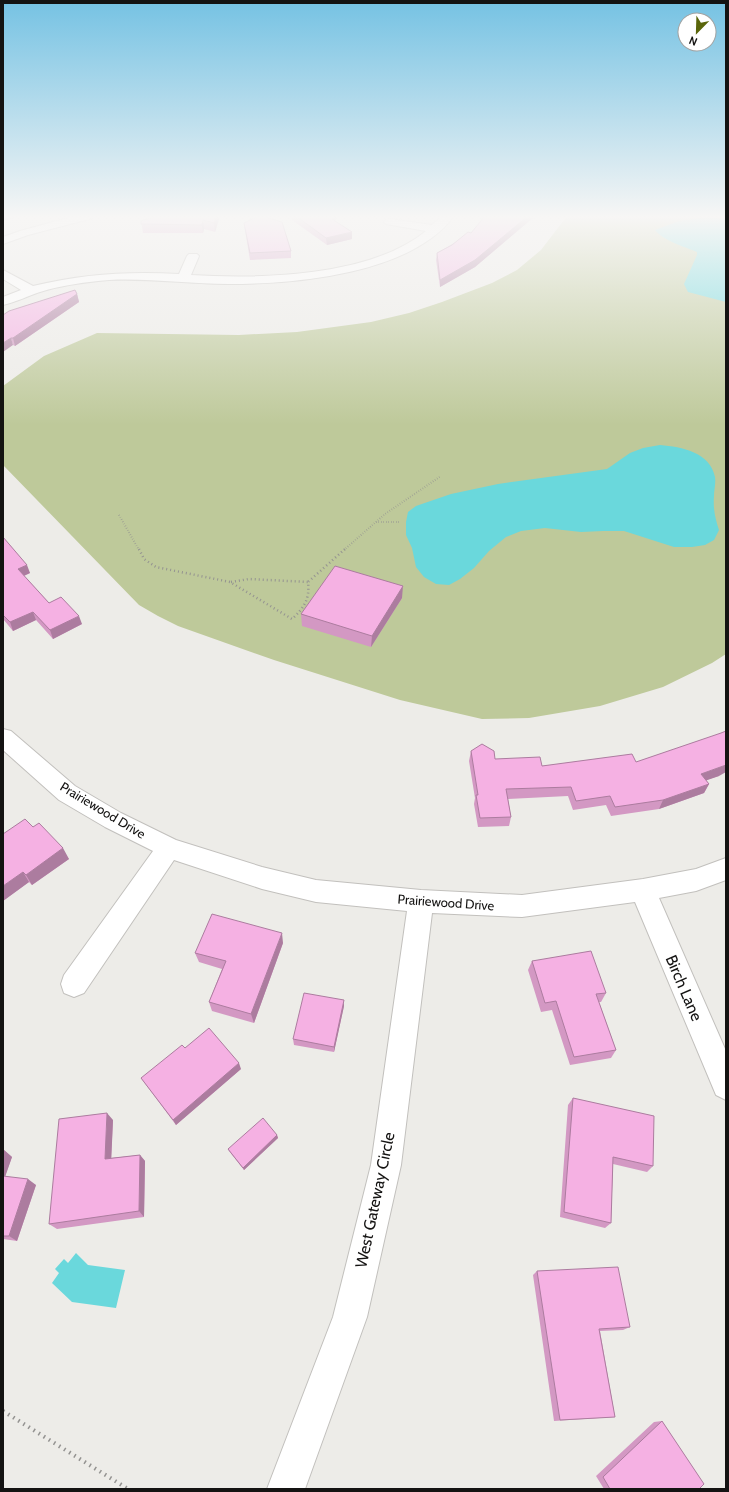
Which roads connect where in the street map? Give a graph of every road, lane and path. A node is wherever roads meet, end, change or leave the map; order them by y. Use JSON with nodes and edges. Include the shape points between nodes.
{"nodes":[{"id":1,"x":23,"y":286,"type":"edge"},
{"id":2,"x":51,"y":286,"type":"edge"},
{"id":3,"x":31,"y":290,"type":"junction"},
{"id":4,"x":3,"y":301,"type":"edge"},
{"id":5,"x":441,"y":476,"type":"dead end"},
{"id":6,"x":119,"y":515,"type":"dead end"},
{"id":7,"x":376,"y":522,"type":"junction"},
{"id":8,"x":399,"y":522,"type":"dead end"},
{"id":9,"x":230,"y":582,"type":"junction"},
{"id":10,"x":308,"y":582,"type":"junction"},
{"id":11,"x":3,"y":737,"type":"edge"},
{"id":12,"x":169,"y":848,"type":"junction"},
{"id":13,"x":726,"y":869,"type":"edge"},
{"id":14,"x":643,"y":890,"type":"junction"},
{"id":15,"x":421,"y":901,"type":"junction"},
{"id":16,"x":74,"y":984,"type":"dead end"},
{"id":17,"x":726,"y":1085,"type":"edge"},
{"id":18,"x":3,"y":1411,"type":"edge"},
{"id":19,"x":128,"y":1489,"type":"edge"},
{"id":20,"x":286,"y":1489,"type":"edge"}],
"edges":[{"from":1,"to":3,"type":"street"},
{"from":2,"to":3,"type":"street"},
{"from":3,"to":4,"type":"street"},
{"from":5,"to":7,"type":"path"},
{"from":6,"to":9,"type":"path","via":[[144,559],[156,567]]},
{"from":7,"to":8,"type":"path"},
{"from":7,"to":10,"type":"path"},
{"from":9,"to":10,"type":"path","via":[[249,579]]},
{"from":9,"to":10,"type":"path","via":[[292,619],[304,607],[310,593]]},
{"from":11,"to":12,"type":"street","name":"Prairiewood Drive","via":[[67,792],[113,820]]},
{"from":12,"to":15,"type":"street","name":"Prairiewood Drive","via":[[262,878],[316,891]]},
{"from":12,"to":16,"type":"street"},
{"from":13,"to":14,"type":"street","name":"Prairiewood Drive","via":[[696,880]]},
{"from":14,"to":15,"type":"street","name":"Prairiewood Drive","via":[[522,906]]},
{"from":14,"to":17,"type":"street","name":"Birch Lane"},
{"from":15,"to":20,"type":"street","name":"West Gateway Circle","via":[[386,1165],[350,1316]]},
{"from":18,"to":19,"type":"path"}]}
